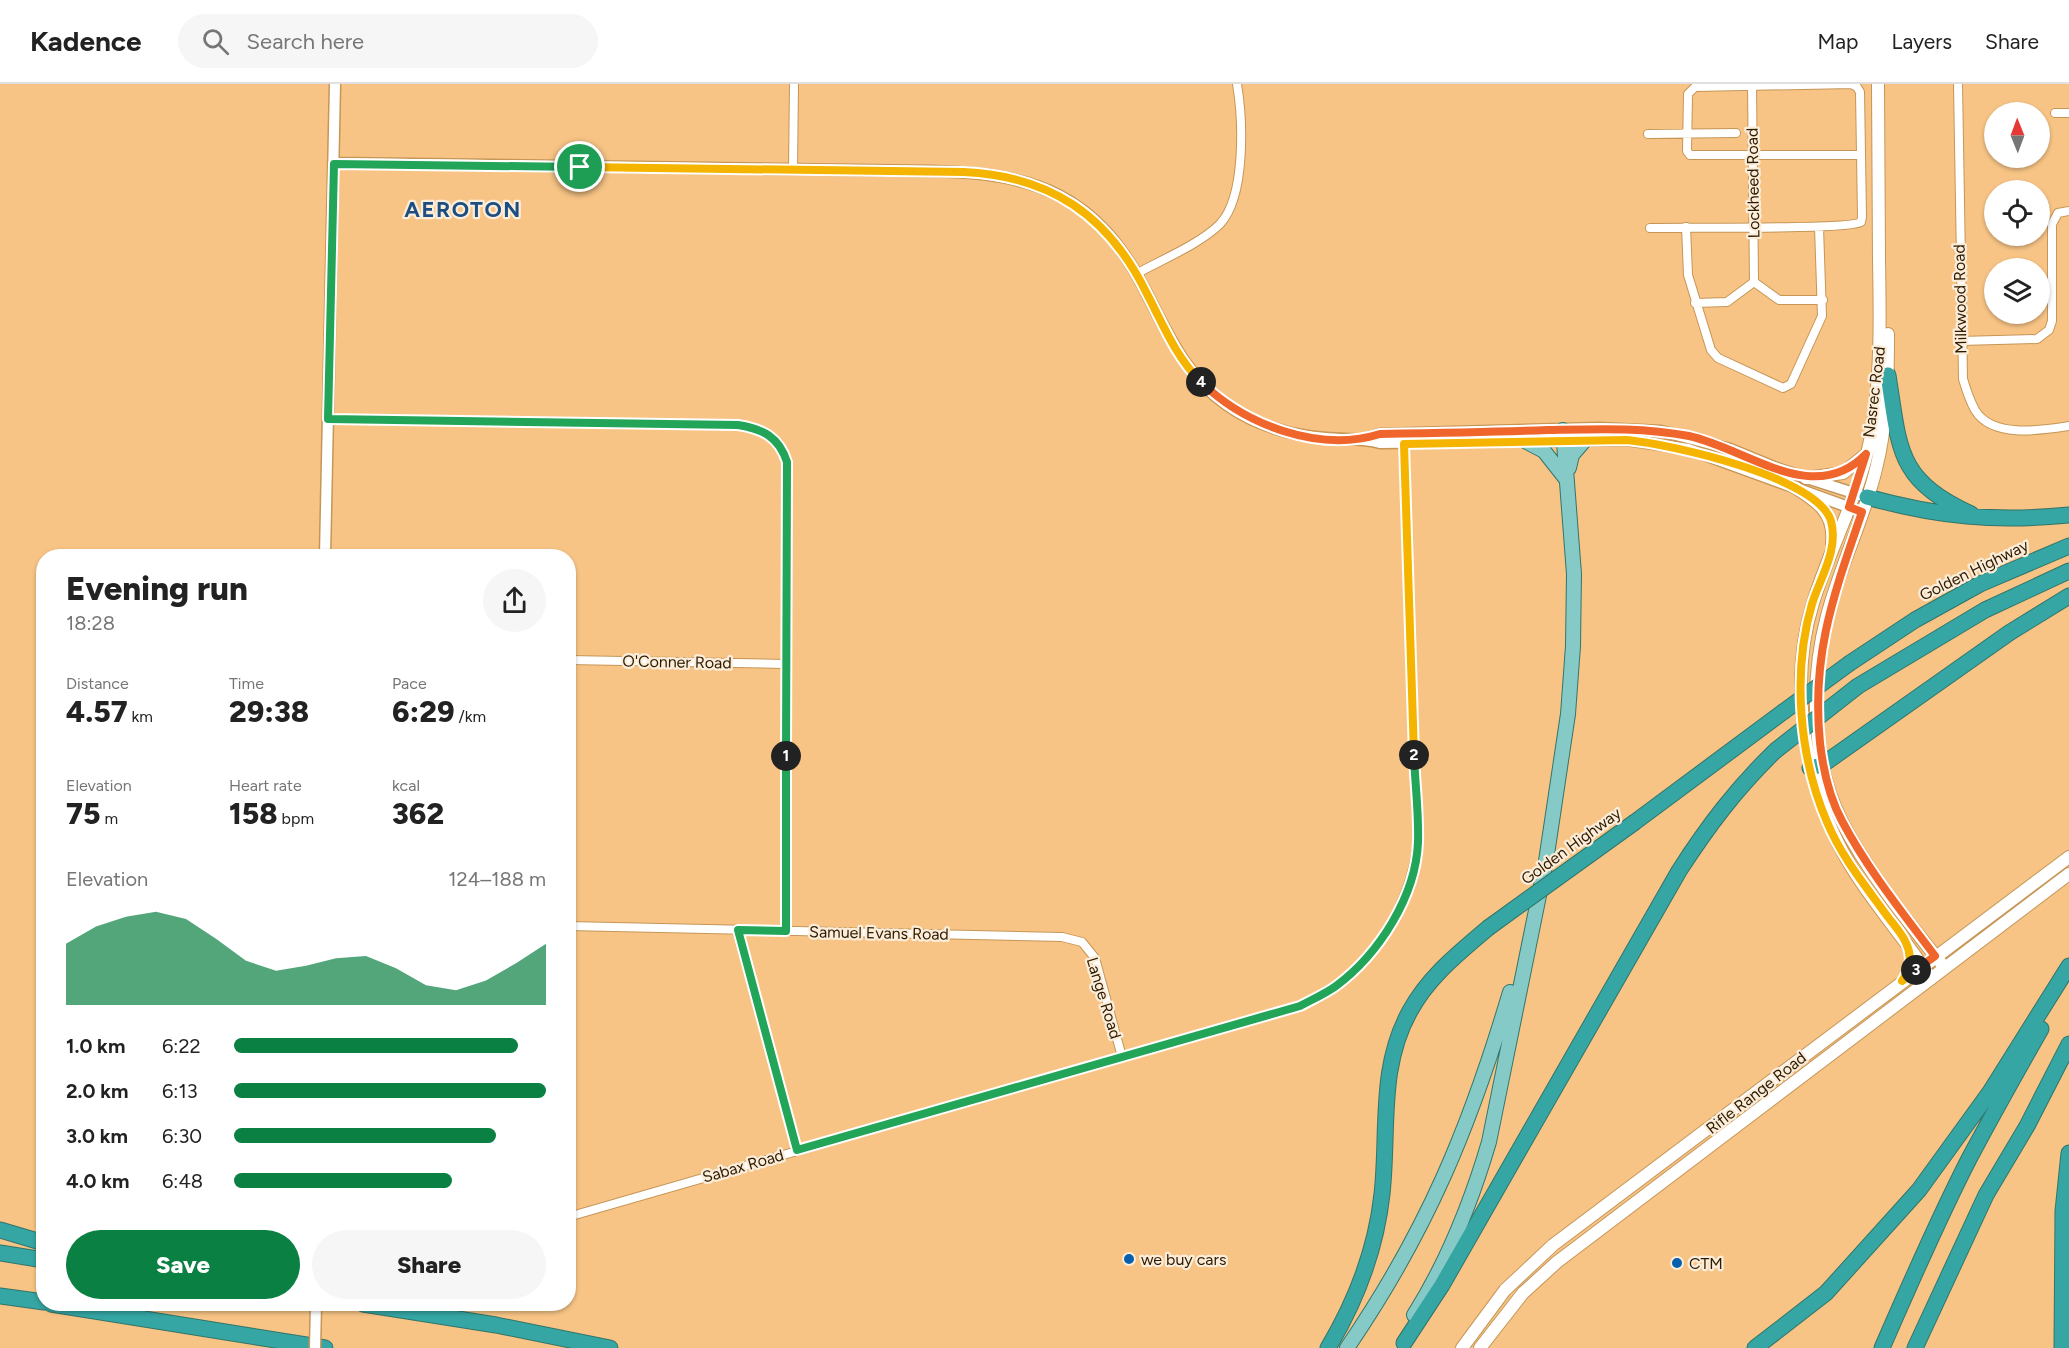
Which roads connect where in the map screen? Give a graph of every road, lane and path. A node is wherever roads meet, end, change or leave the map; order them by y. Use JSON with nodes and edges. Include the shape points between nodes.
{"nodes":[{"id":1,"x":335,"y":84,"type":"edge"},
{"id":2,"x":794,"y":84,"type":"edge"},
{"id":3,"x":1237,"y":84,"type":"edge"},
{"id":4,"x":1878,"y":84,"type":"edge"},
{"id":5,"x":1885,"y":84,"type":"edge"},
{"id":6,"x":1958,"y":84,"type":"edge"},
{"id":7,"x":1752,"y":85,"type":"edge"},
{"id":8,"x":2055,"y":113,"type":"dead end"},
{"id":9,"x":2069,"y":113,"type":"edge"},
{"id":10,"x":1687,"y":133,"type":"junction"},
{"id":11,"x":1736,"y":133,"type":"dead end"},
{"id":12,"x":1648,"y":134,"type":"dead end"},
{"id":13,"x":1861,"y":155,"type":"junction"},
{"id":14,"x":1752,"y":156,"type":"junction"},
{"id":15,"x":334,"y":164,"type":"junction"},
{"id":16,"x":793,"y":169,"type":"junction"},
{"id":17,"x":2069,"y":211,"type":"edge"},
{"id":18,"x":1754,"y":226,"type":"junction"},
{"id":19,"x":1686,"y":227,"type":"junction"},
{"id":20,"x":1819,"y":227,"type":"junction"},
{"id":21,"x":1650,"y":228,"type":"dead end"},
{"id":22,"x":1136,"y":274,"type":"junction"},
{"id":23,"x":1754,"y":282,"type":"junction"},
{"id":24,"x":1823,"y":300,"type":"junction"},
{"id":25,"x":1695,"y":303,"type":"junction"},
{"id":26,"x":1960,"y":341,"type":"junction"},
{"id":27,"x":1888,"y":375,"type":"junction"},
{"id":28,"x":328,"y":419,"type":"junction"},
{"id":29,"x":2069,"y":426,"type":"edge"},
{"id":30,"x":1563,"y":436,"type":"junction"},
{"id":31,"x":1403,"y":439,"type":"junction"},
{"id":32,"x":1585,"y":440,"type":"junction"},
{"id":33,"x":1525,"y":441,"type":"junction"},
{"id":34,"x":1866,"y":454,"type":"junction"},
{"id":35,"x":1806,"y":478,"type":"junction"},
{"id":36,"x":1566,"y":479,"type":"junction"},
{"id":37,"x":1796,"y":488,"type":"junction"},
{"id":38,"x":1860,"y":495,"type":"junction"},
{"id":39,"x":1849,"y":507,"type":"junction"},
{"id":40,"x":1862,"y":512,"type":"junction"},
{"id":41,"x":2069,"y":515,"type":"edge"},
{"id":42,"x":1981,"y":518,"type":"junction"},
{"id":43,"x":2069,"y":546,"type":"edge"},
{"id":44,"x":325,"y":549,"type":"edge"},
{"id":45,"x":1830,"y":559,"type":"junction"},
{"id":46,"x":2069,"y":571,"type":"edge"},
{"id":47,"x":2069,"y":596,"type":"edge"},
{"id":48,"x":576,"y":660,"type":"edge"},
{"id":49,"x":785,"y":664,"type":"junction"},
{"id":50,"x":1816,"y":766,"type":"junction"},
{"id":51,"x":2069,"y":857,"type":"edge"},
{"id":52,"x":2069,"y":874,"type":"edge"},
{"id":53,"x":1532,"y":921,"type":"junction"},
{"id":54,"x":576,"y":926,"type":"edge"},
{"id":55,"x":1914,"y":928,"type":"junction"},
{"id":56,"x":738,"y":930,"type":"junction"},
{"id":57,"x":786,"y":931,"type":"junction"},
{"id":58,"x":1082,"y":942,"type":"joint"},
{"id":59,"x":1906,"y":943,"type":"junction"},
{"id":60,"x":1952,"y":943,"type":"junction"},
{"id":61,"x":1935,"y":956,"type":"junction"},
{"id":62,"x":1923,"y":965,"type":"junction"},
{"id":63,"x":2069,"y":966,"type":"edge"},
{"id":64,"x":1945,"y":968,"type":"junction"},
{"id":65,"x":2069,"y":978,"type":"edge"},
{"id":66,"x":1931,"y":979,"type":"junction"},
{"id":67,"x":1902,"y":981,"type":"junction"},
{"id":68,"x":2069,"y":1044,"type":"edge"},
{"id":69,"x":1122,"y":1057,"type":"junction"},
{"id":70,"x":797,"y":1150,"type":"junction"},
{"id":71,"x":2069,"y":1153,"type":"edge"},
{"id":72,"x":576,"y":1215,"type":"edge"},
{"id":73,"x":0,"y":1230,"type":"edge"},
{"id":74,"x":36,"y":1241,"type":"edge"},
{"id":75,"x":0,"y":1253,"type":"edge"},
{"id":76,"x":36,"y":1259,"type":"edge"},
{"id":77,"x":0,"y":1296,"type":"edge"},
{"id":78,"x":36,"y":1301,"type":"edge"},
{"id":79,"x":95,"y":1311,"type":"edge"},
{"id":80,"x":316,"y":1311,"type":"edge"},
{"id":81,"x":407,"y":1311,"type":"edge"},
{"id":82,"x":1402,"y":1346,"type":"edge"},
{"id":83,"x":2062,"y":1346,"type":"edge"},
{"id":84,"x":315,"y":1348,"type":"edge"},
{"id":85,"x":325,"y":1348,"type":"edge"},
{"id":86,"x":610,"y":1348,"type":"edge"},
{"id":87,"x":1328,"y":1348,"type":"edge"},
{"id":88,"x":1347,"y":1348,"type":"edge"},
{"id":89,"x":1462,"y":1348,"type":"edge"},
{"id":90,"x":1480,"y":1348,"type":"edge"},
{"id":91,"x":1755,"y":1348,"type":"edge"},
{"id":92,"x":1882,"y":1348,"type":"edge"},
{"id":93,"x":1915,"y":1348,"type":"edge"}],
"edges":[{"from":1,"to":15,"type":"street"},
{"from":2,"to":16,"type":"street"},
{"from":3,"to":22,"type":"street","via":[[1237,189],[1228,213],[1206,234]]},
{"from":4,"to":34,"type":"main road","name":"Nasrec Road","via":[[1880,348]]},
{"from":5,"to":27,"type":"main road","name":"Nasrec Road"},
{"from":6,"to":26,"type":"street","name":"Milkwood Road"},
{"from":7,"to":10,"type":"street","via":[[1692,89],[1688,94]]},
{"from":7,"to":13,"type":"street","via":[[1857,87]]},
{"from":7,"to":14,"type":"street","name":"Lockheed Road"},
{"from":8,"to":9,"type":"street"},
{"from":10,"to":11,"type":"street"},
{"from":10,"to":12,"type":"street"},
{"from":10,"to":14,"type":"street","via":[[1690,155]]},
{"from":13,"to":14,"type":"street"},
{"from":13,"to":20,"type":"street","via":[[1861,222]]},
{"from":14,"to":18,"type":"street","name":"Lockheed Road"},
{"from":15,"to":16,"type":"street"},
{"from":15,"to":28,"type":"street"},
{"from":16,"to":22,"type":"street","via":[[982,173],[1024,181],[1055,193],[1097,222],[1127,256]]},
{"from":17,"to":26,"type":"street","via":[[2058,213],[2052,224],[2049,330],[2037,339]]},
{"from":18,"to":19,"type":"street"},
{"from":18,"to":20,"type":"street"},
{"from":18,"to":23,"type":"street","name":"Lockheed Road"},
{"from":19,"to":21,"type":"street"},
{"from":19,"to":25,"type":"street","via":[[1688,275]]},
{"from":20,"to":24,"type":"street"},
{"from":22,"to":31,"type":"street","via":[[1175,350],[1196,377],[1228,406],[1281,430],[1326,438],[1364,439],[1380,434]]},
{"from":23,"to":24,"type":"street","via":[[1779,300]]},
{"from":23,"to":25,"type":"street","via":[[1727,302]]},
{"from":24,"to":25,"type":"street","via":[[1821,316],[1805,354],[1791,384],[1783,388],[1714,354]]},
{"from":26,"to":29,"type":"street","name":"Milkwood Road","via":[[1963,379],[1982,418],[2019,432]]},
{"from":27,"to":38,"type":"main road","name":"Nasrec Road","via":[[1878,458]]},
{"from":27,"to":42,"type":"highway","via":[[1903,456],[1911,472],[1932,493]]},
{"from":28,"to":44,"type":"street"},
{"from":28,"to":49,"type":"street","via":[[738,425],[765,431],[782,446],[787,462]]},
{"from":30,"to":31,"type":"street"},
{"from":30,"to":32,"type":"street"},
{"from":30,"to":33,"type":"street"},
{"from":30,"to":35,"type":"street","via":[[1627,428],[1671,433],[1730,449]]},
{"from":30,"to":36,"type":"main road"},
{"from":31,"to":33,"type":"street"},
{"from":31,"to":69,"type":"street","name":"Sabax Road","via":[[1418,842],[1410,882],[1399,908],[1387,931],[1360,964],[1335,986],[1300,1006]]},
{"from":32,"to":36,"type":"main road","via":[[1572,455]]},
{"from":32,"to":37,"type":"street","via":[[1627,440],[1678,447]]},
{"from":33,"to":36,"type":"main road","via":[[1544,451]]},
{"from":34,"to":35,"type":"main road","via":[[1843,473]]},
{"from":34,"to":38,"type":"main road","name":"Nasrec Road"},
{"from":35,"to":38,"type":"street"},
{"from":36,"to":53,"type":"main road","via":[[1574,573],[1573,646],[1559,785]]},
{"from":37,"to":39,"type":"street"},
{"from":37,"to":45,"type":"main road","via":[[1820,504],[1829,516],[1833,532]]},
{"from":38,"to":39,"type":"main road","name":"Nasrec Road"},
{"from":38,"to":40,"type":"main road","name":"Nasrec Road"},
{"from":38,"to":42,"type":"highway","via":[[1937,514]]},
{"from":39,"to":40,"type":"street"},
{"from":39,"to":45,"type":"main road","name":"Nasrec Road"},
{"from":40,"to":50,"type":"main road","name":"Nasrec Road","via":[[1827,616],[1816,709]]},
{"from":41,"to":42,"type":"highway"},
{"from":43,"to":87,"type":"highway","name":"Golden Highway","bridge":true,"via":[[1980,584],[1850,663],[1488,928],[1429,982],[1399,1035],[1386,1089],[1378,1220],[1362,1279]]},
{"from":45,"to":50,"type":"main road","name":"Nasrec Road","via":[[1812,605],[1805,650],[1803,721]]},
{"from":46,"to":82,"type":"highway","bridge":true,"via":[[1985,610],[1858,686],[1743,781],[1679,871],[1448,1276]]},
{"from":47,"to":50,"type":"highway"},
{"from":48,"to":49,"type":"street","name":"O'Conner Road"},
{"from":49,"to":57,"type":"street"},
{"from":50,"to":55,"type":"main road","name":"Nasrec Road","via":[[1875,877]]},
{"from":50,"to":59,"type":"main road","name":"Nasrec Road","via":[[1827,824],[1850,865]]},
{"from":51,"to":60,"type":"main road","name":"Rifle Range Road"},
{"from":52,"to":64,"type":"main road","name":"Rifle Range Road"},
{"from":53,"to":82,"type":"main road","via":[[1489,1142],[1474,1193]]},
{"from":53,"to":88,"type":"main road","via":[[1483,1082],[1444,1180],[1399,1267]]},
{"from":54,"to":56,"type":"street","name":"Samuel Evans Road"},
{"from":55,"to":60,"type":"main road","via":[[1936,944]]},
{"from":55,"to":61,"type":"main road","name":"Nasrec Road"},
{"from":56,"to":57,"type":"street","name":"Samuel Evans Road"},
{"from":56,"to":70,"type":"street"},
{"from":57,"to":58,"type":"street","name":"Samuel Evans Road","via":[[1062,936]]},
{"from":58,"to":69,"type":"street","name":"Lange Road","via":[[1095,958]]},
{"from":59,"to":62,"type":"main road","name":"Nasrec Road"},
{"from":59,"to":67,"type":"main road","via":[[1910,963]]},
{"from":60,"to":61,"type":"main road","name":"Rifle Range Road"},
{"from":61,"to":62,"type":"main road","name":"Rifle Range Road"},
{"from":61,"to":64,"type":"main road","name":"Nasrec Road"},
{"from":62,"to":66,"type":"main road","name":"Nasrec Road"},
{"from":62,"to":67,"type":"main road","name":"Rifle Range Road"},
{"from":63,"to":91,"type":"highway","via":[[1990,1092],[1919,1190],[1826,1293]]},
{"from":64,"to":66,"type":"main road","name":"Rifle Range Road"},
{"from":65,"to":92,"type":"highway","via":[[1970,1157]]},
{"from":66,"to":90,"type":"main road","name":"Rifle Range Road","via":[[1557,1262],[1523,1293]]},
{"from":67,"to":89,"type":"main road","name":"Rifle Range Road","via":[[1553,1245],[1505,1290]]},
{"from":68,"to":93,"type":"highway","via":[[1986,1195]]},
{"from":69,"to":70,"type":"street","name":"Sabax Road"},
{"from":70,"to":72,"type":"street","name":"Sabax Road"},
{"from":71,"to":83,"type":"highway","via":[[2063,1211]]},
{"from":73,"to":74,"type":"highway"},
{"from":75,"to":76,"type":"highway"},
{"from":77,"to":78,"type":"highway"},
{"from":79,"to":85,"type":"highway"},
{"from":80,"to":84,"type":"street","bridge":true},
{"from":81,"to":86,"type":"highway"}]}
